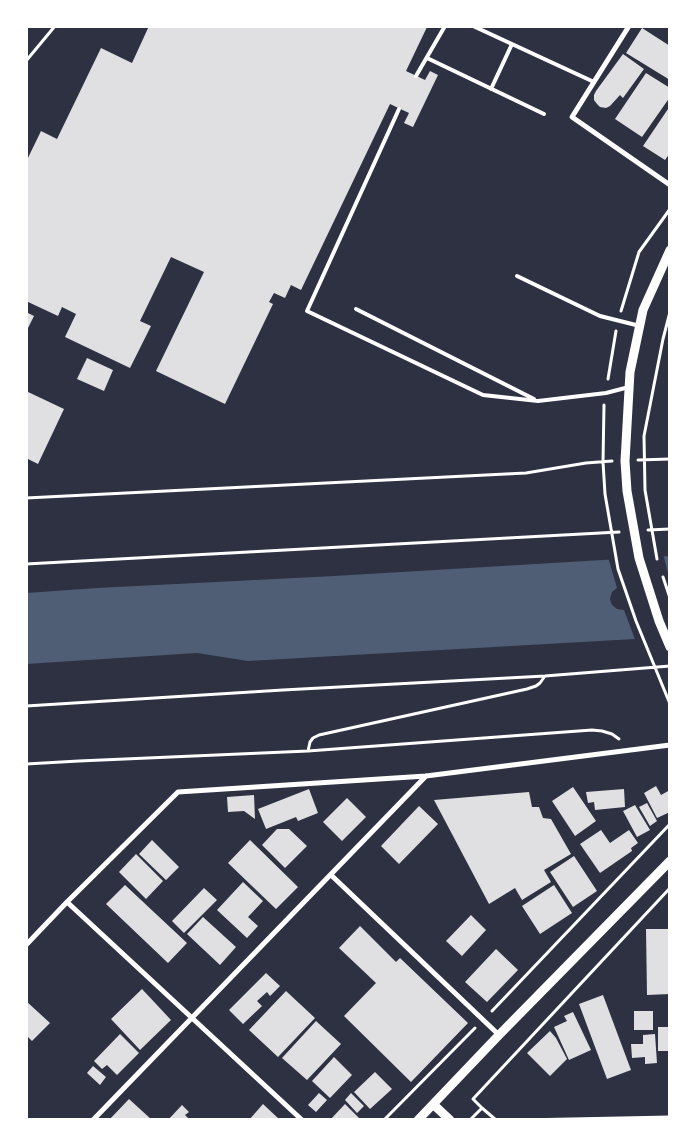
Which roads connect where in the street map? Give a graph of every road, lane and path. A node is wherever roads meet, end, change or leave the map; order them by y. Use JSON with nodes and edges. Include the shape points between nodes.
{"nodes":[{"id":1,"x":55,"y":26,"type":"edge"},
{"id":2,"x":445,"y":26,"type":"edge"},
{"id":3,"x":472,"y":26,"type":"edge"},
{"id":4,"x":630,"y":26,"type":"edge"},
{"id":5,"x":512,"y":44,"type":"junction"},
{"id":6,"x":427,"y":58,"type":"junction"},
{"id":7,"x":26,"y":61,"type":"edge"},
{"id":8,"x":416,"y":76,"type":"dead end"},
{"id":9,"x":594,"y":82,"type":"junction"},
{"id":10,"x":491,"y":88,"type":"junction"},
{"id":11,"x":399,"y":109,"type":"dead end"},
{"id":12,"x":544,"y":114,"type":"dead end"},
{"id":13,"x":670,"y":185,"type":"edge"},
{"id":14,"x":670,"y":250,"type":"edge"},
{"id":15,"x":517,"y":276,"type":"dead end"},
{"id":16,"x":356,"y":309,"type":"dead end"},
{"id":17,"x":670,"y":312,"type":"edge"},
{"id":18,"x":640,"y":326,"type":"junction"},
{"id":19,"x":629,"y":387,"type":"junction"},
{"id":20,"x":538,"y":401,"type":"junction"},
{"id":21,"x":670,"y":459,"type":"edge"},
{"id":22,"x":645,"y":460,"type":"junction"},
{"id":23,"x":625,"y":461,"type":"junction"},
{"id":24,"x":605,"y":494,"type":"dead end"},
{"id":25,"x":26,"y":498,"type":"edge"},
{"id":26,"x":670,"y":529,"type":"edge"},
{"id":27,"x":640,"y":531,"type":"dead end"},
{"id":28,"x":621,"y":532,"type":"dead end"},
{"id":29,"x":26,"y":564,"type":"edge"},
{"id":30,"x":659,"y":566,"type":"dead end"},
{"id":31,"x":662,"y":574,"type":"dead end"},
{"id":32,"x":670,"y":598,"type":"edge"},
{"id":33,"x":670,"y":647,"type":"edge"},
{"id":34,"x":670,"y":666,"type":"edge"},
{"id":35,"x":545,"y":676,"type":"junction"},
{"id":36,"x":670,"y":704,"type":"edge"},
{"id":37,"x":26,"y":706,"type":"edge"},
{"id":38,"x":670,"y":745,"type":"edge"},
{"id":39,"x":634,"y":750,"type":"junction"},
{"id":40,"x":308,"y":751,"type":"junction"},
{"id":41,"x":26,"y":764,"type":"edge"},
{"id":42,"x":426,"y":776,"type":"junction"},
{"id":43,"x":670,"y":824,"type":"edge"},
{"id":44,"x":670,"y":860,"type":"edge"},
{"id":45,"x":331,"y":875,"type":"junction"},
{"id":46,"x":670,"y":888,"type":"edge"},
{"id":47,"x":67,"y":902,"type":"junction"},
{"id":48,"x":26,"y":945,"type":"edge"},
{"id":49,"x":193,"y":1018,"type":"junction"},
{"id":50,"x":483,"y":1020,"type":"junction"},
{"id":51,"x":498,"y":1035,"type":"junction"},
{"id":52,"x":434,"y":1105,"type":"junction"},
{"id":53,"x":482,"y":1108,"type":"junction"},
{"id":54,"x":670,"y":1116,"type":"edge"},
{"id":55,"x":93,"y":1120,"type":"edge"},
{"id":56,"x":302,"y":1120,"type":"edge"},
{"id":57,"x":384,"y":1120,"type":"edge"},
{"id":58,"x":418,"y":1120,"type":"edge"},
{"id":59,"x":450,"y":1120,"type":"edge"},
{"id":60,"x":470,"y":1120,"type":"edge"},
{"id":61,"x":496,"y":1120,"type":"edge"},
{"id":62,"x":521,"y":1120,"type":"edge"}],
"edges":[{"from":1,"to":7,"type":"path"},
{"from":2,"to":6,"type":"lane"},
{"from":3,"to":5,"type":"lane"},
{"from":4,"to":9,"type":"street"},
{"from":5,"to":9,"type":"lane"},
{"from":5,"to":10,"type":"lane"},
{"from":6,"to":8,"type":"lane"},
{"from":6,"to":10,"type":"lane"},
{"from":9,"to":13,"type":"street","via":[[572,117]]},
{"from":10,"to":12,"type":"lane"},
{"from":11,"to":20,"type":"lane","via":[[307,311],[483,395]]},
{"from":14,"to":18,"type":"street"},
{"from":15,"to":18,"type":"lane","via":[[600,316]]},
{"from":16,"to":20,"type":"lane"},
{"from":17,"to":22,"type":"path","via":[[644,436]]},
{"from":18,"to":19,"type":"street"},
{"from":19,"to":20,"type":"lane"},
{"from":19,"to":23,"type":"street"},
{"from":21,"to":22,"type":"path"},
{"from":22,"to":23,"type":"path"},
{"from":22,"to":30,"type":"path","via":[[645,490]]},
{"from":23,"to":25,"type":"path","via":[[586,463],[526,473]]},
{"from":23,"to":33,"type":"street","via":[[639,558]]},
{"from":24,"to":36,"type":"path","via":[[618,569]]},
{"from":26,"to":27,"type":"path"},
{"from":28,"to":29,"type":"path"},
{"from":31,"to":32,"type":"path"},
{"from":34,"to":35,"type":"path"},
{"from":35,"to":37,"type":"path"},
{"from":35,"to":40,"type":"path","via":[[536,686],[527,689],[319,735],[310,742]]},
{"from":38,"to":39,"type":"street"},
{"from":39,"to":40,"type":"path","via":[[612,734],[592,730]]},
{"from":39,"to":42,"type":"street"},
{"from":40,"to":41,"type":"path"},
{"from":42,"to":45,"type":"street"},
{"from":42,"to":47,"type":"street","via":[[178,792]]},
{"from":43,"to":50,"type":"path"},
{"from":44,"to":51,"type":"street"},
{"from":45,"to":49,"type":"street"},
{"from":45,"to":50,"type":"street"},
{"from":46,"to":53,"type":"path","via":[[473,1098]]},
{"from":47,"to":48,"type":"street"},
{"from":47,"to":49,"type":"street"},
{"from":49,"to":55,"type":"street"},
{"from":49,"to":56,"type":"street"},
{"from":50,"to":51,"type":"street"},
{"from":50,"to":57,"type":"path"},
{"from":51,"to":52,"type":"street"},
{"from":52,"to":58,"type":"street"},
{"from":52,"to":59,"type":"street"},
{"from":53,"to":60,"type":"path"},
{"from":53,"to":61,"type":"path"},
{"from":54,"to":62,"type":"path"}]}
